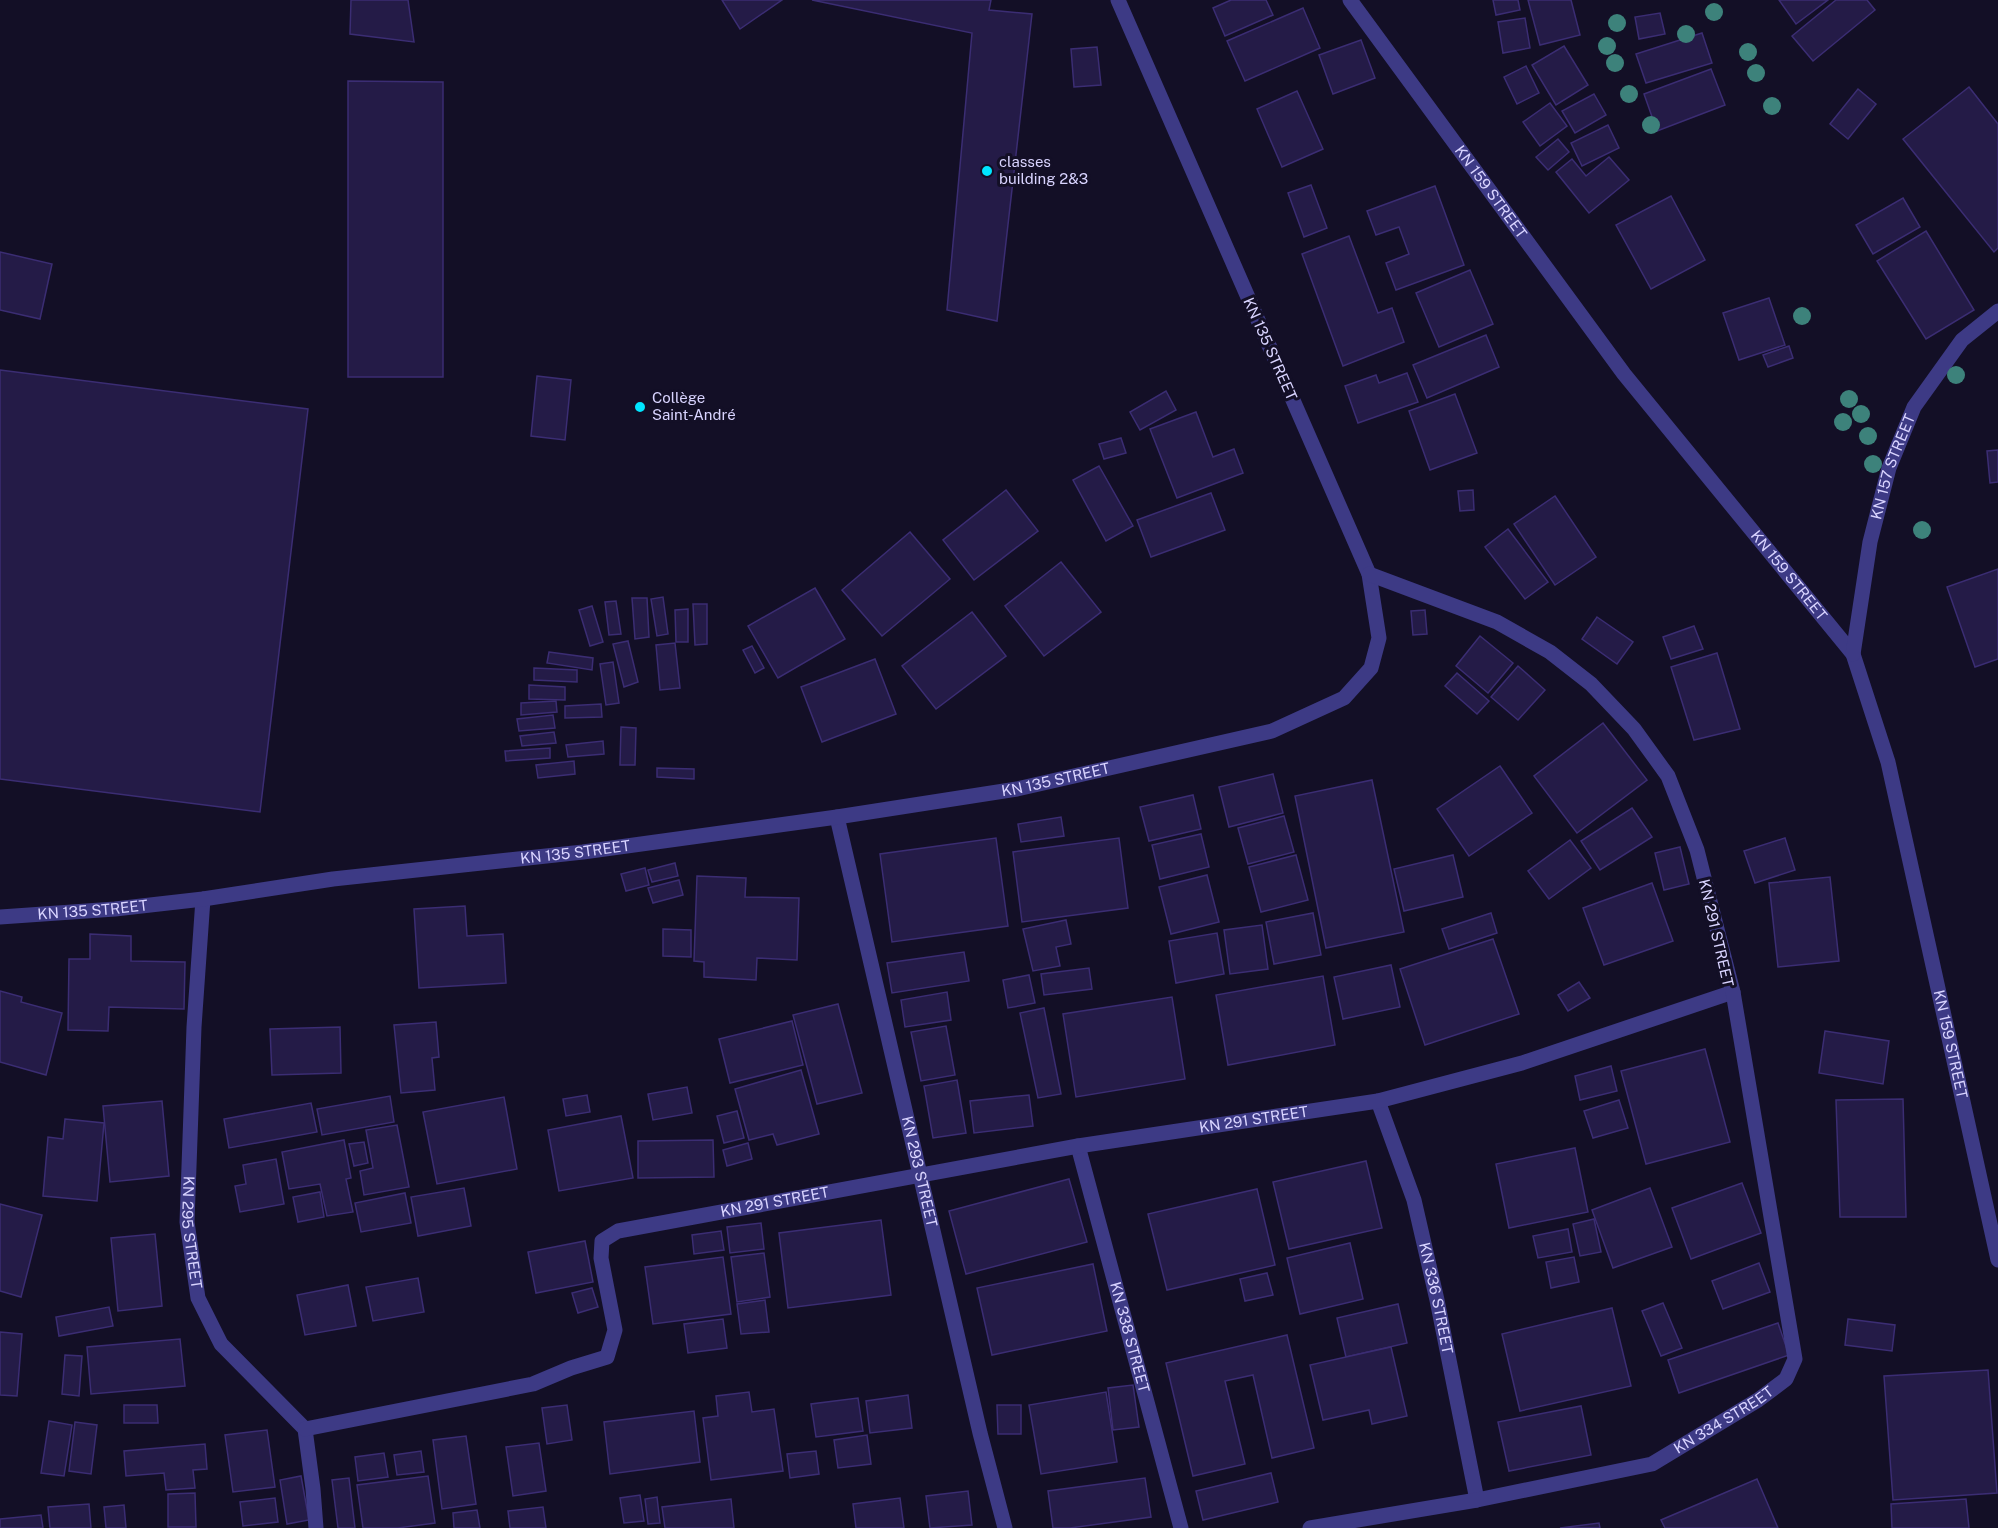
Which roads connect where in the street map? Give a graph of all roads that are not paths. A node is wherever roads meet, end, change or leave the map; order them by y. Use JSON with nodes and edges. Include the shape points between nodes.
{"nodes":[{"id":1,"x":1118,"y":0,"type":"edge"},
{"id":2,"x":1350,"y":0,"type":"edge"},
{"id":3,"x":1998,"y":311,"type":"edge"},
{"id":4,"x":1369,"y":574,"type":"junction"},
{"id":5,"x":1853,"y":654,"type":"junction"},
{"id":6,"x":837,"y":817,"type":"junction"},
{"id":7,"x":203,"y":898,"type":"junction"},
{"id":8,"x":0,"y":917,"type":"edge"},
{"id":9,"x":1732,"y":992,"type":"junction"},
{"id":10,"x":1378,"y":1101,"type":"junction"},
{"id":11,"x":1078,"y":1146,"type":"junction"},
{"id":12,"x":919,"y":1174,"type":"junction"},
{"id":13,"x":1998,"y":1260,"type":"edge"},
{"id":14,"x":305,"y":1429,"type":"junction"},
{"id":15,"x":1477,"y":1500,"type":"junction"},
{"id":16,"x":316,"y":1528,"type":"edge"},
{"id":17,"x":1005,"y":1528,"type":"edge"},
{"id":18,"x":1181,"y":1528,"type":"edge"},
{"id":19,"x":1310,"y":1528,"type":"edge"}],
"edges":[{"from":1,"to":4,"type":"street","name":"KN 135 STREET"},
{"from":2,"to":5,"type":"street","name":"KN 159 STREET","via":[[1624,374]]},
{"from":3,"to":5,"type":"street","name":"KN 157 STREET","via":[[1962,340],[1914,407],[1888,468],[1870,542]]},
{"from":4,"to":6,"type":"street","name":"KN 135 STREET","via":[[1379,638],[1371,668],[1344,698],[1272,731],[1017,789]]},
{"from":4,"to":9,"type":"street","name":"KN 291 STREET","via":[[1497,622],[1550,652],[1591,684],[1634,729],[1668,776],[1697,850]]},
{"from":5,"to":13,"type":"street","name":"KN 159 STREET","via":[[1888,762]]},
{"from":6,"to":7,"type":"street","name":"KN 135 STREET"},
{"from":6,"to":12,"type":"street","name":"KN 293 STREET"},
{"from":7,"to":8,"type":"street","name":"KN 135 STREET"},
{"from":7,"to":14,"type":"street","name":"KN 295 STREET","via":[[193,1038],[187,1222],[198,1298],[221,1344]]},
{"from":9,"to":10,"type":"street","name":"KN 291 STREET","via":[[1522,1063]]},
{"from":9,"to":15,"type":"street","name":"KN 334 STREET","via":[[1795,1359],[1786,1379],[1652,1464]]},
{"from":10,"to":11,"type":"street","name":"KN 291 STREET"},
{"from":10,"to":15,"type":"street","name":"KN 336 STREET","via":[[1414,1200]]},
{"from":11,"to":12,"type":"street","name":"KN 291 STREET"},
{"from":11,"to":18,"type":"street","name":"KN 338 STREET"},
{"from":12,"to":14,"type":"street","name":"KN 291 STREET","via":[[618,1231],[602,1241],[601,1258],[615,1330],[607,1357],[533,1384]]},
{"from":12,"to":17,"type":"street","name":"KN 293 STREET"},
{"from":14,"to":16,"type":"street"},
{"from":15,"to":19,"type":"street","name":"KN 334 STREET"}]}
